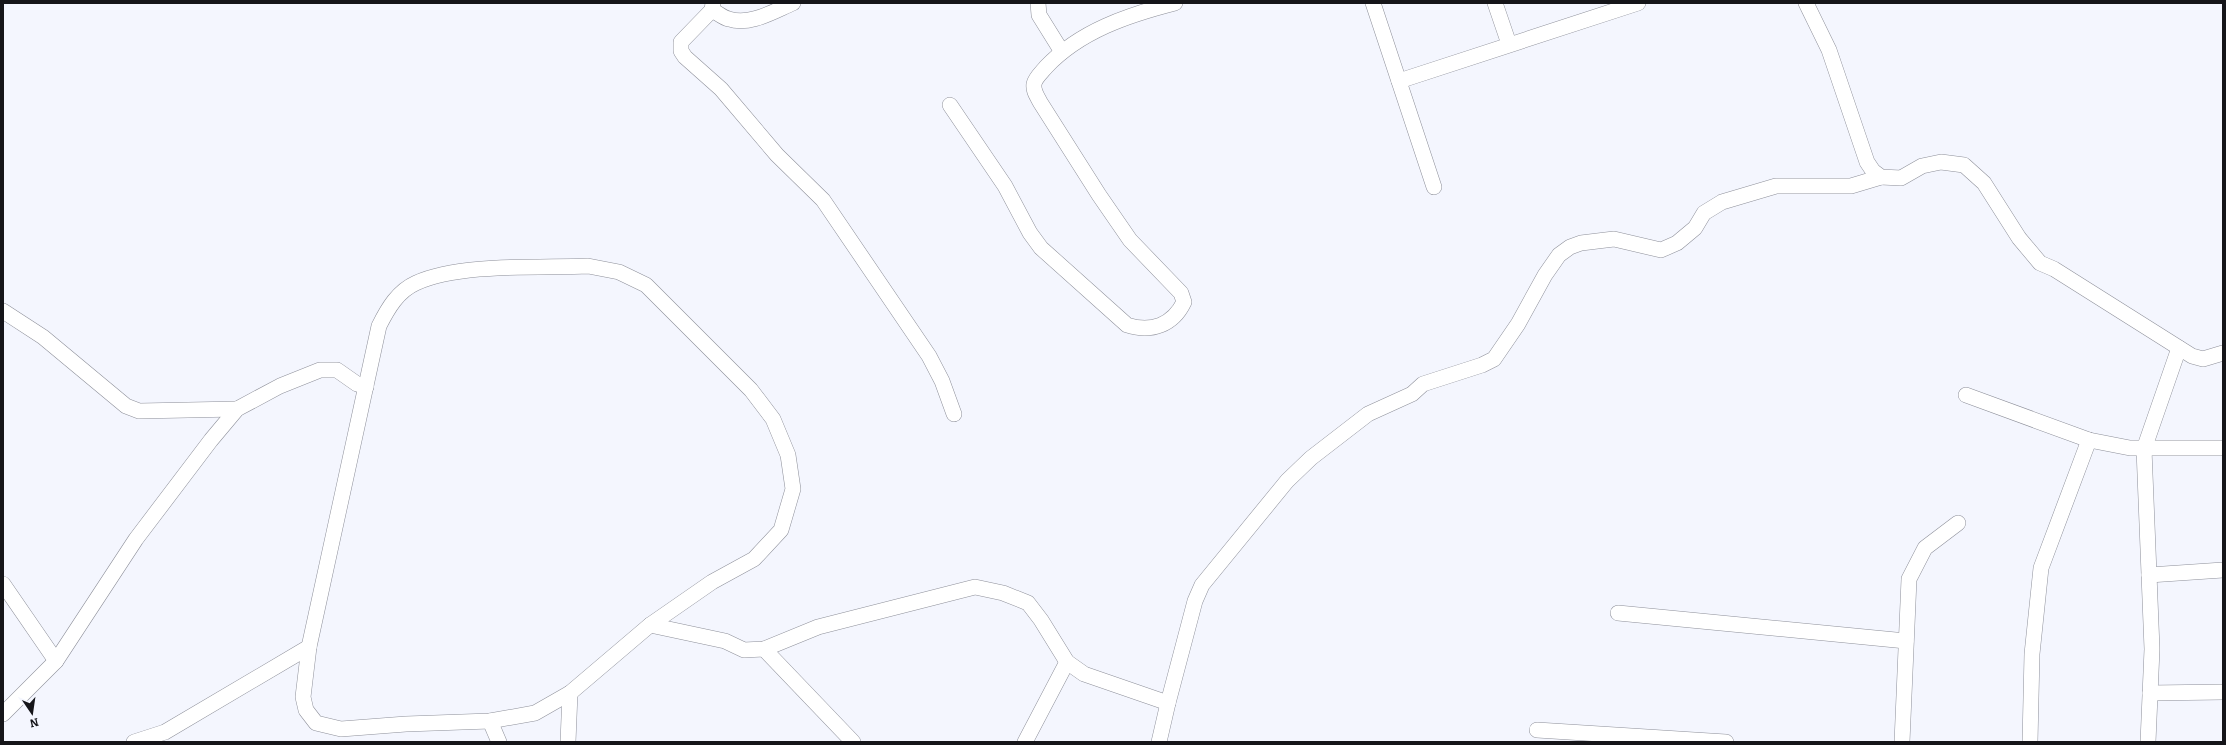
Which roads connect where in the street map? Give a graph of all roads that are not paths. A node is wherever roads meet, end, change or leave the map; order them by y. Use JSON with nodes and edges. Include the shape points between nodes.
{"nodes":[{"id":1,"x":793,"y":3,"type":"edge"},
{"id":2,"x":1038,"y":3,"type":"edge"},
{"id":3,"x":1175,"y":3,"type":"edge"},
{"id":4,"x":1373,"y":3,"type":"edge"},
{"id":5,"x":1495,"y":3,"type":"edge"},
{"id":6,"x":1638,"y":3,"type":"edge"},
{"id":7,"x":1806,"y":3,"type":"edge"},
{"id":8,"x":713,"y":7,"type":"edge"},
{"id":9,"x":1141,"y":7,"type":"edge"},
{"id":10,"x":1509,"y":44,"type":"junction"},
{"id":11,"x":1062,"y":52,"type":"junction"},
{"id":12,"x":1399,"y":81,"type":"junction"},
{"id":13,"x":950,"y":105,"type":"dead end"},
{"id":14,"x":1881,"y":177,"type":"junction"},
{"id":15,"x":1434,"y":187,"type":"dead end"},
{"id":16,"x":3,"y":311,"type":"edge"},
{"id":17,"x":2179,"y":348,"type":"junction"},
{"id":18,"x":2223,"y":354,"type":"edge"},
{"id":19,"x":366,"y":387,"type":"junction"},
{"id":20,"x":1966,"y":395,"type":"dead end"},
{"id":21,"x":237,"y":409,"type":"junction"},
{"id":22,"x":954,"y":414,"type":"dead end"},
{"id":23,"x":2089,"y":440,"type":"junction"},
{"id":24,"x":2144,"y":448,"type":"junction"},
{"id":25,"x":2223,"y":448,"type":"edge"},
{"id":26,"x":1958,"y":523,"type":"dead end"},
{"id":27,"x":2223,"y":570,"type":"edge"},
{"id":28,"x":2149,"y":575,"type":"junction"},
{"id":29,"x":3,"y":584,"type":"edge"},
{"id":30,"x":1618,"y":613,"type":"dead end"},
{"id":31,"x":650,"y":625,"type":"junction"},
{"id":32,"x":1906,"y":641,"type":"junction"},
{"id":33,"x":309,"y":647,"type":"junction"},
{"id":34,"x":764,"y":649,"type":"junction"},
{"id":35,"x":56,"y":661,"type":"junction"},
{"id":36,"x":1067,"y":662,"type":"junction"},
{"id":37,"x":2223,"y":692,"type":"edge"},
{"id":38,"x":570,"y":693,"type":"junction"},
{"id":39,"x":2150,"y":693,"type":"junction"},
{"id":40,"x":1168,"y":703,"type":"junction"},
{"id":41,"x":3,"y":714,"type":"edge"},
{"id":42,"x":490,"y":721,"type":"junction"},
{"id":43,"x":1537,"y":730,"type":"dead end"},
{"id":44,"x":134,"y":742,"type":"edge"},
{"id":45,"x":499,"y":742,"type":"edge"},
{"id":46,"x":568,"y":742,"type":"edge"},
{"id":47,"x":853,"y":742,"type":"edge"},
{"id":48,"x":1025,"y":742,"type":"edge"},
{"id":49,"x":1159,"y":742,"type":"edge"},
{"id":50,"x":1726,"y":742,"type":"edge"},
{"id":51,"x":1902,"y":742,"type":"edge"},
{"id":52,"x":2030,"y":742,"type":"edge"},
{"id":53,"x":2148,"y":742,"type":"edge"}],
"edges":[{"from":1,"to":8,"type":"street","via":[[755,19],[741,21],[728,19]]},
{"from":2,"to":11,"type":"street","via":[[1039,15]]},
{"from":3,"to":9,"type":"street"},
{"from":4,"to":12,"type":"street"},
{"from":5,"to":10,"type":"street"},
{"from":6,"to":10,"type":"street"},
{"from":7,"to":14,"type":"street","via":[[1829,50],[1867,162]]},
{"from":8,"to":22,"type":"street","via":[[681,42],[681,51],[721,89],[777,155],[823,200],[929,356],[942,381]]},
{"from":9,"to":11,"type":"street","via":[[1094,31]]},
{"from":10,"to":12,"type":"street"},
{"from":11,"to":13,"type":"street","via":[[1041,73],[1034,83],[1034,90],[1130,240],[1181,293],[1184,302],[1180,311],[1165,324],[1146,328],[1127,325],[1041,248],[1005,186]]},
{"from":12,"to":15,"type":"street"},
{"from":14,"to":17,"type":"street","via":[[1901,178],[1922,166],[1941,162],[1964,165],[1984,182],[2019,238],[2040,263],[2054,269]]},
{"from":14,"to":40,"type":"street","via":[[1851,186],[1776,186],[1728,199],[1704,213],[1695,228],[1676,243],[1661,250],[1614,239],[1580,243],[1559,255],[1494,359],[1423,384],[1412,394],[1368,414],[1311,458],[1287,481],[1202,585]]},
{"from":16,"to":21,"type":"street","via":[[43,337],[126,406],[139,411]]},
{"from":17,"to":18,"type":"street","via":[[2203,360]]},
{"from":17,"to":24,"type":"street"},
{"from":19,"to":21,"type":"street","via":[[337,370],[320,370],[280,386]]},
{"from":19,"to":31,"type":"street","via":[[379,326],[387,309],[398,296],[415,283],[442,274],[477,270],[588,266],[619,272],[646,285],[751,390],[773,418],[788,455],[793,489],[781,530],[754,559],[712,582]]},
{"from":19,"to":33,"type":"street"},
{"from":20,"to":23,"type":"street"},
{"from":21,"to":35,"type":"street","via":[[136,540]]},
{"from":23,"to":24,"type":"street","via":[[2130,448]]},
{"from":23,"to":52,"type":"street","via":[[2041,568],[2032,654]]},
{"from":24,"to":25,"type":"street"},
{"from":24,"to":28,"type":"street"},
{"from":26,"to":32,"type":"street","via":[[1925,548],[1909,579]]},
{"from":27,"to":28,"type":"street"},
{"from":28,"to":39,"type":"street","via":[[2152,649]]},
{"from":29,"to":35,"type":"street"},
{"from":30,"to":32,"type":"street"},
{"from":31,"to":34,"type":"street","via":[[725,642],[744,650]]},
{"from":31,"to":38,"type":"street"},
{"from":32,"to":51,"type":"street"},
{"from":33,"to":42,"type":"street","via":[[303,697],[306,710],[316,723],[341,729]]},
{"from":33,"to":44,"type":"street","via":[[165,732]]},
{"from":34,"to":36,"type":"street","via":[[818,627],[975,587],[1003,593],[1028,603]]},
{"from":34,"to":47,"type":"street"},
{"from":35,"to":41,"type":"street"},
{"from":36,"to":40,"type":"street","via":[[1084,674]]},
{"from":36,"to":48,"type":"street"},
{"from":37,"to":39,"type":"street"},
{"from":38,"to":42,"type":"street","via":[[535,713]]},
{"from":38,"to":46,"type":"street"},
{"from":39,"to":53,"type":"street"},
{"from":40,"to":49,"type":"street"},
{"from":42,"to":45,"type":"street"},
{"from":43,"to":50,"type":"street"}]}
